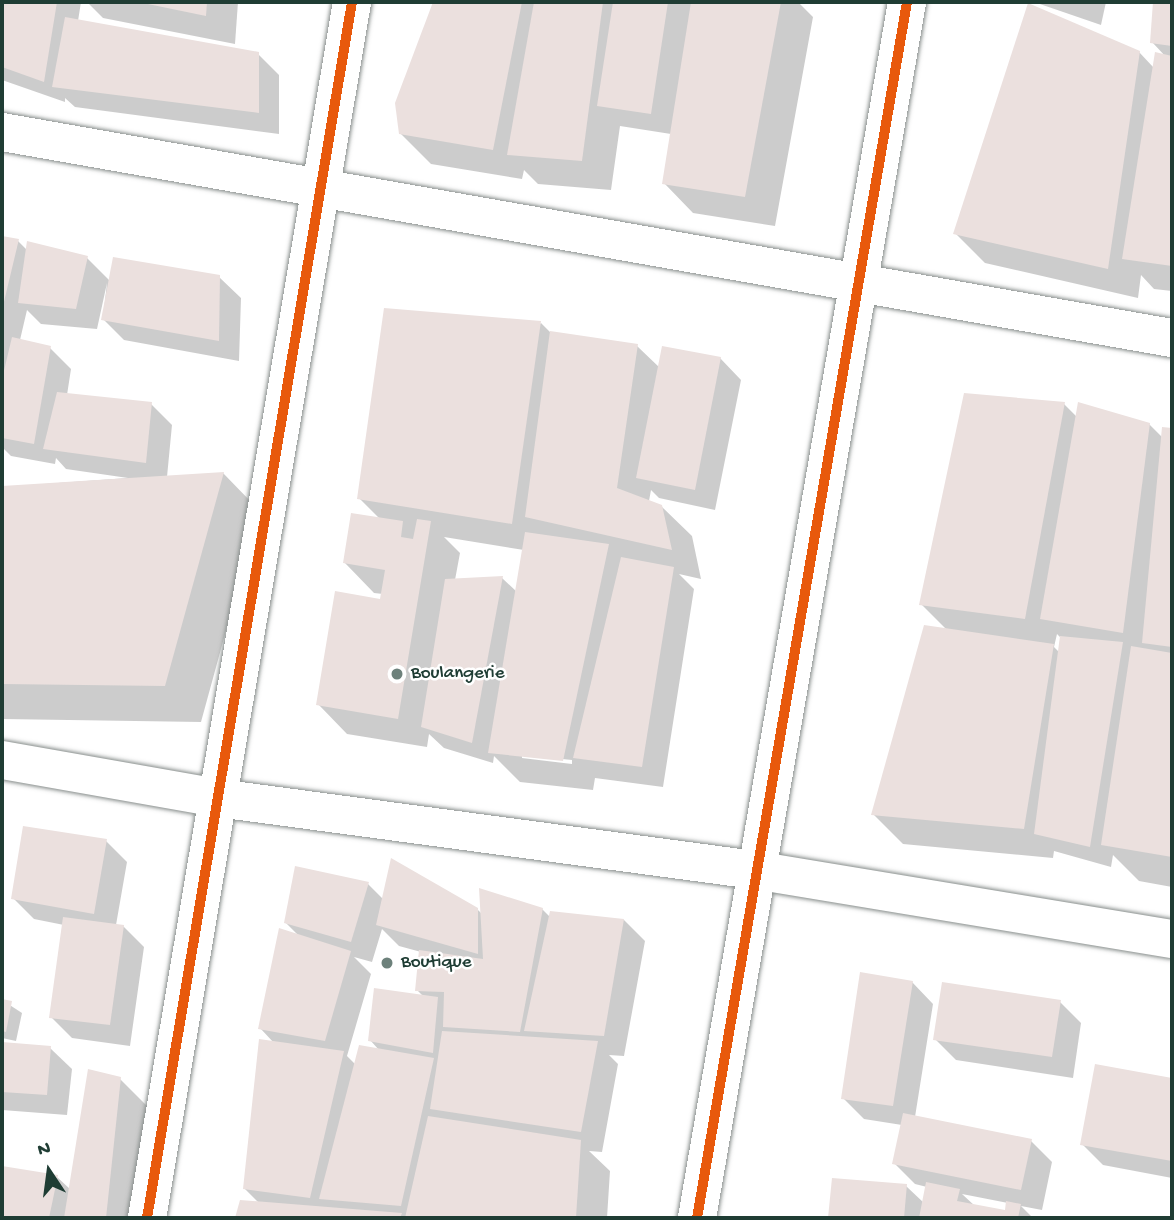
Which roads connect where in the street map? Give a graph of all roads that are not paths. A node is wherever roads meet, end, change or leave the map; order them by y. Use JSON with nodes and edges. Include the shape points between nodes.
{"nodes":[{"id":1,"x":352,"y":2,"type":"edge"},
{"id":2,"x":907,"y":2,"type":"edge"},
{"id":3,"x":2,"y":132,"type":"edge"},
{"id":4,"x":321,"y":188,"type":"junction"},
{"id":5,"x":859,"y":283,"type":"junction"},
{"id":6,"x":1172,"y":338,"type":"edge"},
{"id":7,"x":2,"y":760,"type":"edge"},
{"id":8,"x":218,"y":798,"type":"junction"},
{"id":9,"x":755,"y":870,"type":"junction"},
{"id":10,"x":1172,"y":939,"type":"edge"},
{"id":11,"x":148,"y":1218,"type":"edge"},
{"id":12,"x":697,"y":1218,"type":"edge"}],
"edges":[{"from":1,"to":4,"type":"street"},
{"from":2,"to":5,"type":"street"},
{"from":3,"to":4,"type":"street"},
{"from":4,"to":5,"type":"street"},
{"from":4,"to":8,"type":"street"},
{"from":5,"to":6,"type":"street"},
{"from":5,"to":9,"type":"street"},
{"from":7,"to":8,"type":"street"},
{"from":8,"to":9,"type":"street"},
{"from":8,"to":11,"type":"street"},
{"from":9,"to":10,"type":"street"},
{"from":9,"to":12,"type":"street"}]}
